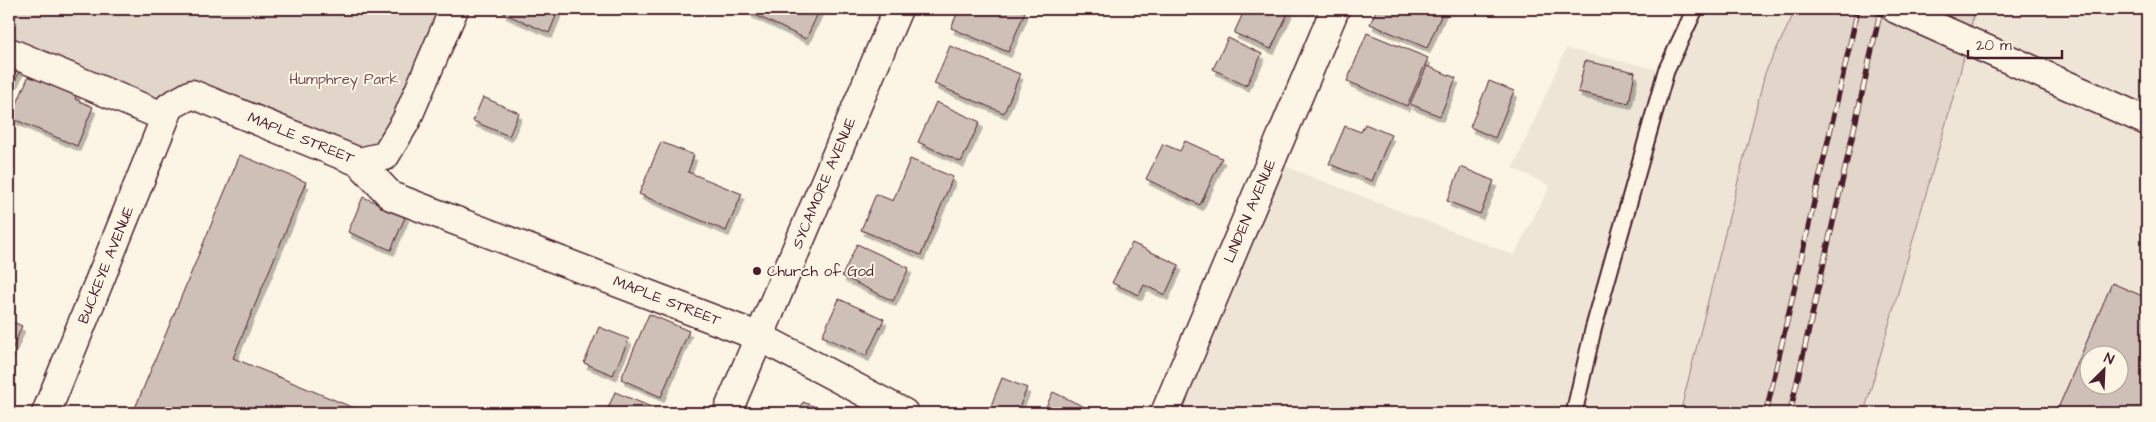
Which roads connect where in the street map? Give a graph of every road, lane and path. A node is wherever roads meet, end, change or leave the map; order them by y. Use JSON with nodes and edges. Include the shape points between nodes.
{"nodes":[{"id":1,"x":454,"y":9,"type":"edge"},
{"id":2,"x":898,"y":9,"type":"edge"},
{"id":3,"x":1335,"y":9,"type":"edge"},
{"id":4,"x":1694,"y":9,"type":"edge"},
{"id":5,"x":1896,"y":9,"type":"edge"},
{"id":6,"x":9,"y":52,"type":"edge"},
{"id":7,"x":165,"y":117,"type":"junction"},
{"id":8,"x":2147,"y":121,"type":"edge"},
{"id":9,"x":359,"y":162,"type":"junction"},
{"id":10,"x":760,"y":337,"type":"junction"},
{"id":11,"x":46,"y":413,"type":"edge"},
{"id":12,"x":727,"y":413,"type":"edge"},
{"id":13,"x":904,"y":413,"type":"edge"},
{"id":14,"x":1164,"y":413,"type":"edge"},
{"id":15,"x":1574,"y":413,"type":"edge"}],
"edges":[{"from":1,"to":9,"type":"street","via":[[406,121],[389,149],[384,156]]},
{"from":2,"to":10,"type":"street","name":"SYCAMORE AVENUE"},
{"from":3,"to":14,"type":"street","name":"LINDEN AVENUE"},
{"from":4,"to":15,"type":"lane","via":[[1666,71],[1593,330]]},
{"from":5,"to":8,"type":"street"},
{"from":6,"to":7,"type":"street"},
{"from":7,"to":9,"type":"street","name":"MAPLE STREET","via":[[170,106],[192,94]]},
{"from":7,"to":11,"type":"street","name":"BUCKEYE AVENUE"},
{"from":9,"to":10,"type":"street","name":"MAPLE STREET","via":[[391,196]]},
{"from":10,"to":12,"type":"street","name":"SYCAMORE AVENUE"},
{"from":10,"to":13,"type":"street","name":"MAPLE STREET"}]}
